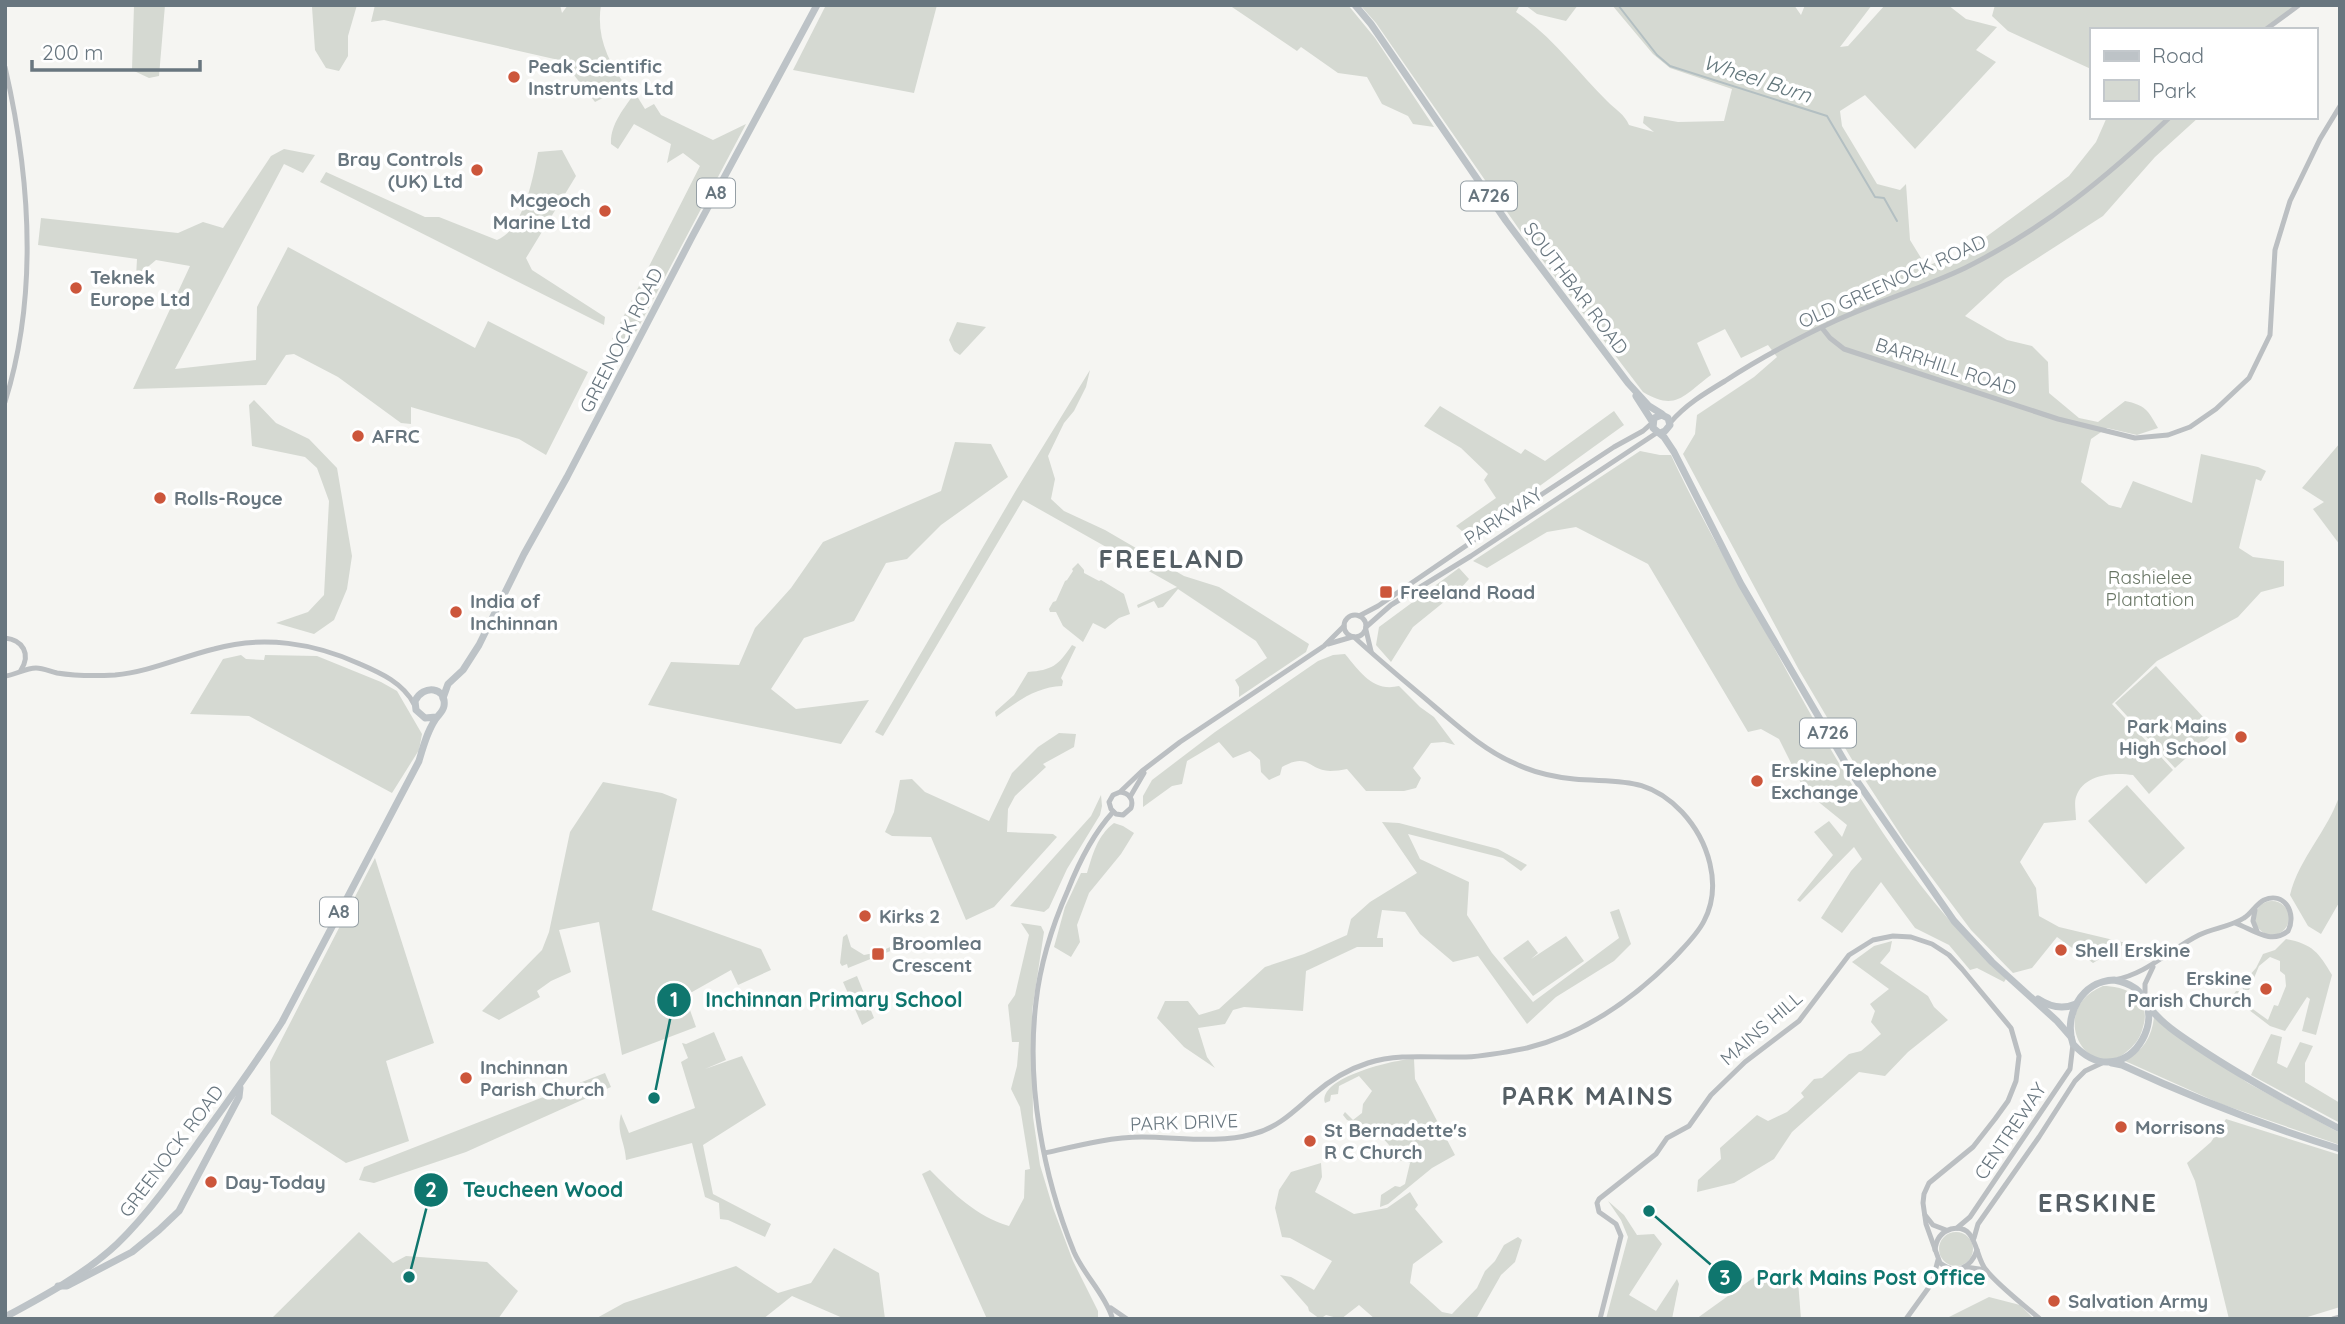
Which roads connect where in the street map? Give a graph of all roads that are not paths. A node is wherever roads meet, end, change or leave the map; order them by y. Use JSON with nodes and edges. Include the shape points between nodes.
{"nodes":[{"id":1,"x":817,"y":5,"type":"edge"},
{"id":2,"x":1355,"y":5,"type":"edge"},
{"id":3,"x":2300,"y":5,"type":"edge"},
{"id":4,"x":2268,"y":28,"type":"edge"},
{"id":5,"x":5,"y":67,"type":"edge"},
{"id":6,"x":2340,"y":106,"type":"edge"},
{"id":7,"x":2168,"y":119,"type":"edge"},
{"id":8,"x":1822,"y":327,"type":"junction"},
{"id":9,"x":1629,"y":383,"type":"junction"},
{"id":10,"x":5,"y":402,"type":"edge"},
{"id":11,"x":1684,"y":409,"type":"junction"},
{"id":12,"x":1663,"y":415,"type":"junction"},
{"id":13,"x":1652,"y":422,"type":"junction"},
{"id":14,"x":1670,"y":424,"type":"junction"},
{"id":15,"x":1659,"y":432,"type":"junction"},
{"id":16,"x":1674,"y":452,"type":"junction"},
{"id":17,"x":1359,"y":616,"type":"junction"},
{"id":18,"x":1344,"y":626,"type":"junction"},
{"id":19,"x":1366,"y":628,"type":"junction"},
{"id":20,"x":1353,"y":637,"type":"junction"},
{"id":21,"x":5,"y":638,"type":"edge"},
{"id":22,"x":1324,"y":646,"type":"junction"},
{"id":23,"x":1372,"y":654,"type":"junction"},
{"id":24,"x":26,"y":655,"type":"junction"},
{"id":25,"x":40,"y":668,"type":"junction"},
{"id":26,"x":19,"y":672,"type":"junction"},
{"id":27,"x":5,"y":676,"type":"edge"},
{"id":28,"x":448,"y":684,"type":"junction"},
{"id":29,"x":407,"y":690,"type":"junction"},
{"id":30,"x":431,"y":690,"type":"junction"},
{"id":31,"x":422,"y":692,"type":"junction"},
{"id":32,"x":443,"y":698,"type":"junction"},
{"id":33,"x":415,"y":705,"type":"junction"},
{"id":34,"x":423,"y":717,"type":"junction"},
{"id":35,"x":436,"y":717,"type":"junction"},
{"id":36,"x":428,"y":734,"type":"junction"},
{"id":37,"x":1153,"y":763,"type":"junction"},
{"id":38,"x":1120,"y":792,"type":"junction"},
{"id":39,"x":1130,"y":797,"type":"junction"},
{"id":40,"x":1113,"y":812,"type":"junction"},
{"id":41,"x":2256,"y":907,"type":"junction"},
{"id":42,"x":2235,"y":923,"type":"junction"},
{"id":43,"x":2257,"y":931,"type":"junction"},
{"id":44,"x":2155,"y":964,"type":"junction"},
{"id":45,"x":2114,"y":980,"type":"junction"},
{"id":46,"x":2020,"y":987,"type":"junction"},
{"id":47,"x":2147,"y":1003,"type":"junction"},
{"id":48,"x":2076,"y":1004,"type":"junction"},
{"id":49,"x":2072,"y":1040,"type":"junction"},
{"id":50,"x":2111,"y":1062,"type":"junction"},
{"id":51,"x":2102,"y":1063,"type":"junction"},
{"id":52,"x":241,"y":1084,"type":"junction"},
{"id":53,"x":2340,"y":1129,"type":"edge"},
{"id":54,"x":2340,"y":1149,"type":"edge"},
{"id":55,"x":192,"y":1152,"type":"junction"},
{"id":56,"x":1045,"y":1153,"type":"junction"},
{"id":57,"x":208,"y":1158,"type":"junction"},
{"id":58,"x":1925,"y":1215,"type":"junction"},
{"id":59,"x":1957,"y":1228,"type":"junction"},
{"id":60,"x":1946,"y":1230,"type":"junction"},
{"id":61,"x":1974,"y":1238,"type":"junction"},
{"id":62,"x":1977,"y":1250,"type":"junction"},
{"id":63,"x":1935,"y":1253,"type":"junction"},
{"id":64,"x":1938,"y":1260,"type":"junction"},
{"id":65,"x":1965,"y":1268,"type":"junction"},
{"id":66,"x":1953,"y":1270,"type":"junction"},
{"id":67,"x":1986,"y":1270,"type":"junction"},
{"id":68,"x":1933,"y":1283,"type":"junction"},
{"id":69,"x":58,"y":1286,"type":"junction"},
{"id":70,"x":1113,"y":1316,"type":"edge"},
{"id":71,"x":5,"y":1317,"type":"edge"},
{"id":72,"x":2340,"y":1317,"type":"edge"},
{"id":73,"x":1127,"y":1319,"type":"edge"},
{"id":74,"x":1600,"y":1319,"type":"edge"},
{"id":75,"x":1906,"y":1319,"type":"edge"},
{"id":76,"x":2040,"y":1319,"type":"edge"},
{"id":77,"x":2333,"y":1319,"type":"edge"}],
"edges":[{"from":1,"to":28,"type":"main road","name":"GREENOCK ROAD","number":"A8","via":[[479,645]]},
{"from":2,"to":9,"type":"main road","name":"SOUTHBAR ROAD","number":"A726","via":[[1506,220]]},
{"from":3,"to":4,"type":"street"},
{"from":5,"to":10,"type":"street","via":[[22,154],[27,257],[15,363]]},
{"from":6,"to":8,"type":"street","name":"BARRHILL ROAD","via":[[2290,201],[2275,250],[2270,335],[2249,378],[2216,410],[2190,427],[2136,438],[2068,421],[1844,349]]},
{"from":7,"to":8,"type":"street","name":"OLD GREENOCK ROAD","via":[[2116,168],[2036,228],[1944,277]]},
{"from":8,"to":11,"type":"street","name":"OLD GREENOCK ROAD","via":[[1734,375]]},
{"from":9,"to":12,"type":"main road","name":"SOUTHBAR ROAD","number":"A726"},
{"from":9,"to":13,"type":"main road","name":"SOUTHBAR ROAD","number":"A726"},
{"from":11,"to":12,"type":"street","name":"OLD GREENOCK ROAD"},
{"from":11,"to":14,"type":"street","name":"OLD GREENOCK ROAD"},
{"from":12,"to":13,"type":"main road"},
{"from":12,"to":14,"type":"main road"},
{"from":13,"to":15,"type":"main road"},
{"from":13,"to":17,"type":"street","name":"PARKWAY"},
{"from":14,"to":15,"type":"main road"},
{"from":14,"to":16,"type":"main road","number":"A726"},
{"from":15,"to":16,"type":"main road","number":"A726"},
{"from":15,"to":19,"type":"street","name":"PARKWAY","via":[[1391,605]]},
{"from":16,"to":46,"type":"main road","number":"A726","via":[[1741,584],[1853,774],[1954,921]]},
{"from":17,"to":18,"type":"street","via":[[1350,617]]},
{"from":17,"to":19,"type":"street"},
{"from":18,"to":20,"type":"street"},
{"from":18,"to":22,"type":"street"},
{"from":19,"to":20,"type":"street"},
{"from":19,"to":23,"type":"street"},
{"from":20,"to":22,"type":"street"},
{"from":20,"to":23,"type":"street","name":"PARK DRIVE"},
{"from":21,"to":24,"type":"street","via":[[21,643]]},
{"from":22,"to":37,"type":"street"},
{"from":23,"to":56,"type":"street","name":"PARK DRIVE","via":[[1472,738],[1515,764],[1573,779],[1624,781],[1671,802],[1702,841],[1712,872],[1712,898],[1704,921],[1662,970],[1624,1002],[1576,1030],[1530,1047],[1479,1056],[1399,1056],[1367,1063],[1340,1076],[1257,1134],[1138,1137]]},
{"from":24,"to":25,"type":"street"},
{"from":24,"to":26,"type":"street"},
{"from":25,"to":26,"type":"street"},
{"from":25,"to":29,"type":"street","via":[[55,673],[117,675],[216,648],[277,642],[338,654]]},
{"from":26,"to":27,"type":"street"},
{"from":28,"to":30,"type":"main road","name":"GREENOCK ROAD","number":"A8"},
{"from":28,"to":32,"type":"main road","name":"GREENOCK ROAD","number":"A8"},
{"from":29,"to":31,"type":"street"},
{"from":29,"to":33,"type":"street"},
{"from":30,"to":31,"type":"main road","number":"A8"},
{"from":30,"to":32,"type":"main road"},
{"from":31,"to":33,"type":"main road"},
{"from":32,"to":35,"type":"main road","number":"A8","via":[[443,709]]},
{"from":33,"to":34,"type":"main road"},
{"from":34,"to":35,"type":"main road"},
{"from":34,"to":36,"type":"main road"},
{"from":35,"to":36,"type":"main road","name":"GREENOCK ROAD","number":"A8"},
{"from":36,"to":52,"type":"main road","name":"GREENOCK ROAD","number":"A8","via":[[412,774],[282,1021]]},
{"from":37,"to":38,"type":"street"},
{"from":37,"to":39,"type":"street"},
{"from":38,"to":39,"type":"street"},
{"from":38,"to":40,"type":"street","via":[[1111,798]]},
{"from":39,"to":40,"type":"street","via":[[1129,811],[1123,815]]},
{"from":40,"to":56,"type":"street","via":[[1074,874],[1054,922],[1036,1001],[1033,1073]]},
{"from":41,"to":42,"type":"street"},
{"from":41,"to":43,"type":"street","via":[[2253,921]]},
{"from":41,"to":43,"type":"street","via":[[2274,898],[2283,901],[2292,915],[2282,936],[2265,937]]},
{"from":42,"to":43,"type":"street"},
{"from":42,"to":44,"type":"street","via":[[2200,934]]},
{"from":44,"to":45,"type":"street"},
{"from":44,"to":47,"type":"street","via":[[2145,984]]},
{"from":45,"to":47,"type":"main road","via":[[2128,985]]},
{"from":45,"to":48,"type":"main road","via":[[2092,986]]},
{"from":46,"to":48,"type":"main road","number":"A726","via":[[2057,1008]]},
{"from":46,"to":49,"type":"main road","number":"A726"},
{"from":47,"to":50,"type":"main road","via":[[2149,1025],[2141,1042],[2134,1051]]},
{"from":47,"to":53,"type":"main road","via":[[2162,1021],[2211,1056]]},
{"from":48,"to":49,"type":"main road"},
{"from":49,"to":51,"type":"main road","number":"A726","via":[[2088,1057]]},
{"from":49,"to":59,"type":"street","name":"CENTREWAY","via":[[2070,1069],[1970,1217]]},
{"from":50,"to":51,"type":"main road"},
{"from":50,"to":54,"type":"main road","via":[[2262,1125]]},
{"from":51,"to":61,"type":"street","name":"CENTREWAY","via":[[2075,1081],[1978,1224]]},
{"from":52,"to":55,"type":"main road","name":"GREENOCK ROAD","number":"A8"},
{"from":52,"to":57,"type":"main road","name":"GREENOCK ROAD","number":"A8"},
{"from":55,"to":57,"type":"main road"},
{"from":55,"to":69,"type":"main road","name":"GREENOCK ROAD","number":"A8","via":[[128,1233]]},
{"from":56,"to":70,"type":"street","via":[[1075,1255]]},
{"from":57,"to":69,"type":"main road","name":"GREENOCK ROAD","number":"A8","via":[[179,1211],[159,1230],[132,1252],[75,1283]]},
{"from":58,"to":60,"type":"street"},
{"from":58,"to":63,"type":"street"},
{"from":58,"to":74,"type":"street","name":"MAINS HILL","via":[[1928,1183],[1973,1147],[2008,1101],[2019,1056],[2011,1028],[1949,955],[1932,944],[1893,936],[1872,940],[1849,955],[1799,1021],[1745,1062],[1711,1095],[1689,1126],[1667,1138],[1656,1154],[1600,1199],[1599,1212],[1616,1224],[1621,1236]]},
{"from":59,"to":60,"type":"street"},
{"from":59,"to":61,"type":"street"},
{"from":60,"to":63,"type":"street","via":[[1936,1242]]},
{"from":61,"to":62,"type":"street"},
{"from":62,"to":65,"type":"street"},
{"from":62,"to":67,"type":"street"},
{"from":63,"to":64,"type":"street"},
{"from":64,"to":66,"type":"street"},
{"from":64,"to":68,"type":"street"},
{"from":65,"to":66,"type":"street"},
{"from":65,"to":67,"type":"street"},
{"from":66,"to":68,"type":"street"},
{"from":67,"to":76,"type":"street"},
{"from":68,"to":75,"type":"street"},
{"from":69,"to":71,"type":"main road","name":"GREENOCK ROAD","number":"A8"},
{"from":70,"to":73,"type":"street"},
{"from":72,"to":77,"type":"street"}]}
